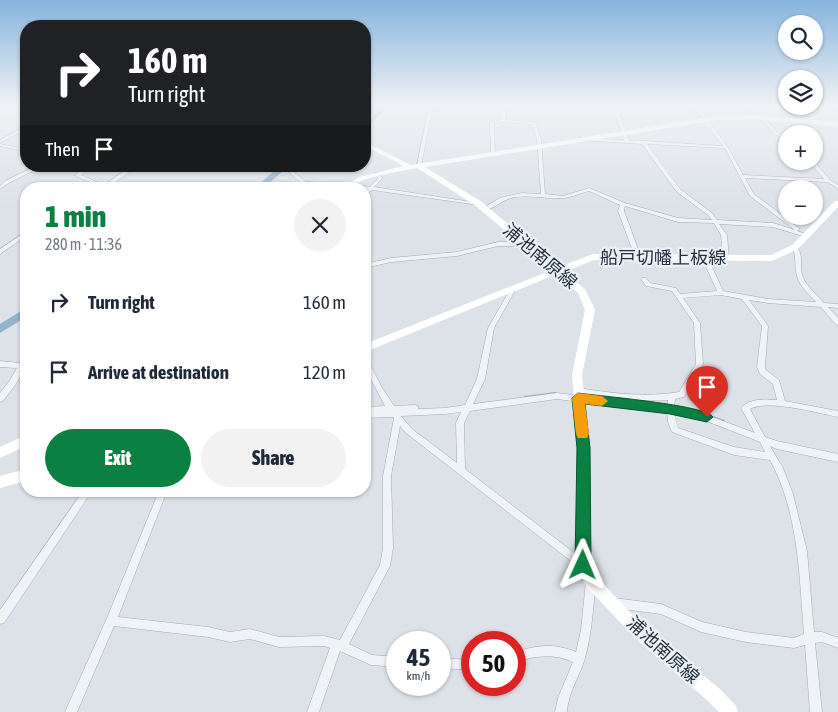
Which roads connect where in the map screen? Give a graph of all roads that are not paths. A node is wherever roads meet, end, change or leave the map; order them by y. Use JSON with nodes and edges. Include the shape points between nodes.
{"nodes":[{"id":1,"x":421,"y":139,"type":"edge"},
{"id":2,"x":493,"y":139,"type":"edge"},
{"id":3,"x":538,"y":139,"type":"edge"},
{"id":4,"x":578,"y":139,"type":"edge"},
{"id":5,"x":583,"y":139,"type":"edge"},
{"id":6,"x":720,"y":139,"type":"edge"},
{"id":7,"x":628,"y":142,"type":"joint"},
{"id":8,"x":0,"y":143,"type":"edge"},
{"id":9,"x":644,"y":143,"type":"junction"},
{"id":10,"x":540,"y":145,"type":"junction"},
{"id":11,"x":371,"y":147,"type":"edge"},
{"id":12,"x":726,"y":147,"type":"junction"},
{"id":13,"x":20,"y":148,"type":"edge"},
{"id":14,"x":493,"y":154,"type":"junction"},
{"id":15,"x":414,"y":166,"type":"junction"},
{"id":16,"x":819,"y":170,"type":"edge"},
{"id":17,"x":28,"y":172,"type":"edge"},
{"id":18,"x":81,"y":172,"type":"edge"},
{"id":19,"x":128,"y":172,"type":"edge"},
{"id":20,"x":291,"y":172,"type":"edge"},
{"id":21,"x":376,"y":174,"type":"junction"},
{"id":22,"x":742,"y":176,"type":"junction"},
{"id":23,"x":828,"y":181,"type":"junction"},
{"id":24,"x":0,"y":182,"type":"edge"},
{"id":25,"x":7,"y":182,"type":"junction"},
{"id":26,"x":91,"y":182,"type":"edge"},
{"id":27,"x":112,"y":182,"type":"edge"},
{"id":28,"x":304,"y":182,"type":"edge"},
{"id":29,"x":356,"y":182,"type":"edge"},
{"id":30,"x":838,"y":186,"type":"edge"},
{"id":31,"x":371,"y":187,"type":"edge"},
{"id":32,"x":0,"y":188,"type":"edge"},
{"id":33,"x":371,"y":189,"type":"edge"},
{"id":34,"x":543,"y":195,"type":"junction"},
{"id":35,"x":624,"y":204,"type":"junction"},
{"id":36,"x":838,"y":204,"type":"edge"},
{"id":37,"x":482,"y":206,"type":"junction"},
{"id":38,"x":715,"y":222,"type":"junction"},
{"id":39,"x":804,"y":234,"type":"junction"},
{"id":40,"x":20,"y":238,"type":"edge"},
{"id":41,"x":525,"y":244,"type":"junction"},
{"id":42,"x":794,"y":246,"type":"junction"},
{"id":43,"x":0,"y":252,"type":"edge"},
{"id":44,"x":638,"y":257,"type":"junction"},
{"id":45,"x":704,"y":258,"type":"junction"},
{"id":46,"x":726,"y":258,"type":"junction"},
{"id":47,"x":371,"y":265,"type":"edge"},
{"id":48,"x":558,"y":272,"type":"junction"},
{"id":49,"x":644,"y":279,"type":"dead end"},
{"id":50,"x":513,"y":289,"type":"junction"},
{"id":51,"x":721,"y":293,"type":"junction"},
{"id":52,"x":680,"y":296,"type":"junction"},
{"id":53,"x":745,"y":299,"type":"junction"},
{"id":54,"x":823,"y":304,"type":"junction"},
{"id":55,"x":838,"y":306,"type":"edge"},
{"id":56,"x":838,"y":323,"type":"edge"},
{"id":57,"x":371,"y":346,"type":"edge"},
{"id":58,"x":0,"y":364,"type":"edge"},
{"id":59,"x":20,"y":367,"type":"edge"},
{"id":60,"x":20,"y":371,"type":"edge"},
{"id":61,"x":371,"y":374,"type":"edge"},
{"id":62,"x":578,"y":394,"type":"junction"},
{"id":63,"x":672,"y":397,"type":"junction"},
{"id":64,"x":0,"y":399,"type":"edge"},
{"id":65,"x":782,"y":404,"type":"junction"},
{"id":66,"x":468,"y":406,"type":"junction"},
{"id":67,"x":670,"y":408,"type":"junction"},
{"id":68,"x":371,"y":411,"type":"edge"},
{"id":69,"x":394,"y":413,"type":"junction"},
{"id":70,"x":838,"y":414,"type":"edge"},
{"id":71,"x":371,"y":415,"type":"edge"},
{"id":72,"x":760,"y":437,"type":"junction"},
{"id":73,"x":20,"y":443,"type":"edge"},
{"id":74,"x":0,"y":453,"type":"edge"},
{"id":75,"x":772,"y":457,"type":"junction"},
{"id":76,"x":838,"y":458,"type":"edge"},
{"id":77,"x":461,"y":472,"type":"junction"},
{"id":78,"x":20,"y":477,"type":"edge"},
{"id":79,"x":0,"y":482,"type":"edge"},
{"id":80,"x":84,"y":497,"type":"edge"},
{"id":81,"x":160,"y":497,"type":"edge"},
{"id":82,"x":583,"y":565,"type":"junction"},
{"id":83,"x":591,"y":581,"type":"junction"},
{"id":84,"x":613,"y":603,"type":"junction"},
{"id":85,"x":0,"y":619,"type":"edge"},
{"id":86,"x":111,"y":620,"type":"junction"},
{"id":87,"x":809,"y":638,"type":"junction"},
{"id":88,"x":838,"y":643,"type":"edge"},
{"id":89,"x":340,"y":645,"type":"junction"},
{"id":90,"x":526,"y":653,"type":"edge"},
{"id":91,"x":580,"y":659,"type":"junction"},
{"id":92,"x":386,"y":661,"type":"edge"},
{"id":93,"x":71,"y":712,"type":"edge"},
{"id":94,"x":313,"y":712,"type":"edge"},
{"id":95,"x":561,"y":712,"type":"edge"},
{"id":96,"x":730,"y":712,"type":"edge"},
{"id":97,"x":816,"y":712,"type":"edge"}],
"edges":[{"from":1,"to":15,"type":"street"},
{"from":2,"to":14,"type":"street"},
{"from":3,"to":10,"type":"street"},
{"from":4,"to":10,"type":"main road"},
{"from":5,"to":7,"type":"street"},
{"from":6,"to":12,"type":"street"},
{"from":7,"to":9,"type":"street"},
{"from":8,"to":13,"type":"street"},
{"from":9,"to":12,"type":"street"},
{"from":9,"to":38,"type":"street","via":[[678,190],[704,208]]},
{"from":10,"to":14,"type":"main road"},
{"from":10,"to":34,"type":"street"},
{"from":11,"to":15,"type":"main road","name":"浦池南原線"},
{"from":12,"to":22,"type":"street"},
{"from":14,"to":15,"type":"main road"},
{"from":15,"to":21,"type":"main road"},
{"from":15,"to":37,"type":"main road","name":"浦池南原線"},
{"from":16,"to":23,"type":"street"},
{"from":17,"to":25,"type":"street"},
{"from":18,"to":26,"type":"street","via":[[78,175]]},
{"from":19,"to":27,"type":"street"},
{"from":20,"to":28,"type":"street"},
{"from":21,"to":29,"type":"main road"},
{"from":21,"to":31,"type":"street","via":[[381,178]]},
{"from":22,"to":23,"type":"street"},
{"from":22,"to":39,"type":"street","via":[[752,195]]},
{"from":23,"to":30,"type":"street"},
{"from":24,"to":25,"type":"street"},
{"from":25,"to":32,"type":"street"},
{"from":33,"to":37,"type":"street","via":[[416,193]]},
{"from":34,"to":35,"type":"street","via":[[564,197],[589,189]]},
{"from":34,"to":37,"type":"street","via":[[509,196],[494,206]]},
{"from":35,"to":38,"type":"street","via":[[678,220]]},
{"from":35,"to":44,"type":"street","via":[[621,211]]},
{"from":36,"to":39,"type":"main road","name":"船戸切幡上板線"},
{"from":37,"to":41,"type":"main road","name":"浦池南原線"},
{"from":38,"to":39,"type":"street","via":[[774,225]]},
{"from":38,"to":46,"type":"street","via":[[724,235]]},
{"from":39,"to":42,"type":"main road","name":"船戸切幡上板線"},
{"from":40,"to":43,"type":"street"},
{"from":41,"to":47,"type":"street","via":[[498,244],[457,254]]},
{"from":41,"to":48,"type":"main road","name":"浦池南原線"},
{"from":42,"to":46,"type":"main road","name":"船戸切幡上板線","via":[[772,258]]},
{"from":42,"to":54,"type":"street","via":[[799,253],[800,278]]},
{"from":44,"to":45,"type":"main road","name":"船戸切幡上板線"},
{"from":44,"to":48,"type":"main road","name":"船戸切幡上板線","via":[[593,257]]},
{"from":45,"to":46,"type":"main road","name":"船戸切幡上板線"},
{"from":45,"to":51,"type":"street"},
{"from":48,"to":50,"type":"main road","name":"船戸切幡上板線"},
{"from":48,"to":62,"type":"main road","name":"浦池南原線","via":[[582,291],[590,310],[577,375]]},
{"from":49,"to":52,"type":"street","via":[[648,285],[674,289]]},
{"from":50,"to":57,"type":"main road","name":"船戸切幡上板線"},
{"from":50,"to":66,"type":"street","via":[[491,328],[481,379]]},
{"from":51,"to":52,"type":"street"},
{"from":51,"to":53,"type":"street"},
{"from":52,"to":63,"type":"street","via":[[697,323],[700,364],[681,395]]},
{"from":53,"to":54,"type":"street"},
{"from":53,"to":65,"type":"street","via":[[765,326],[760,367],[776,382]]},
{"from":54,"to":55,"type":"street"},
{"from":54,"to":56,"type":"street"},
{"from":58,"to":59,"type":"street"},
{"from":60,"to":64,"type":"street"},
{"from":61,"to":69,"type":"street"},
{"from":62,"to":63,"type":"street"},
{"from":62,"to":66,"type":"street"},
{"from":62,"to":67,"type":"street"},
{"from":62,"to":82,"type":"main road","name":"浦池南原線","via":[[584,462]]},
{"from":63,"to":67,"type":"street"},
{"from":65,"to":70,"type":"street"},
{"from":65,"to":72,"type":"street","via":[[753,403],[746,406]]},
{"from":66,"to":69,"type":"street"},
{"from":66,"to":77,"type":"street","via":[[460,423]]},
{"from":67,"to":72,"type":"street","via":[[707,417]]},
{"from":67,"to":75,"type":"street","via":[[675,430],[685,435],[734,451]]},
{"from":68,"to":69,"type":"street"},
{"from":69,"to":71,"type":"street"},
{"from":69,"to":77,"type":"street","via":[[409,430]]},
{"from":69,"to":89,"type":"street","via":[[387,476],[388,548],[385,566]]},
{"from":72,"to":75,"type":"street"},
{"from":72,"to":76,"type":"street"},
{"from":73,"to":74,"type":"main road"},
{"from":75,"to":87,"type":"street","via":[[789,494],[802,551]]},
{"from":77,"to":82,"type":"street"},
{"from":78,"to":79,"type":"main road"},
{"from":80,"to":85,"type":"street"},
{"from":81,"to":86,"type":"street"},
{"from":82,"to":83,"type":"main road","name":"浦池南原線"},
{"from":83,"to":84,"type":"main road","name":"浦池南原線"},
{"from":83,"to":91,"type":"street"},
{"from":84,"to":87,"type":"street","via":[[661,609],[701,627],[746,638],[794,643]]},
{"from":84,"to":96,"type":"main road","name":"浦池南原線","via":[[640,634]]},
{"from":86,"to":89,"type":"street","via":[[230,637],[250,634],[279,642],[324,641]]},
{"from":86,"to":93,"type":"street"},
{"from":87,"to":88,"type":"street","via":[[822,637]]},
{"from":87,"to":97,"type":"street"},
{"from":89,"to":92,"type":"street","via":[[372,660]]},
{"from":89,"to":94,"type":"street"},
{"from":90,"to":91,"type":"street","via":[[539,649],[563,651]]},
{"from":91,"to":95,"type":"street","via":[[566,690]]}]}
